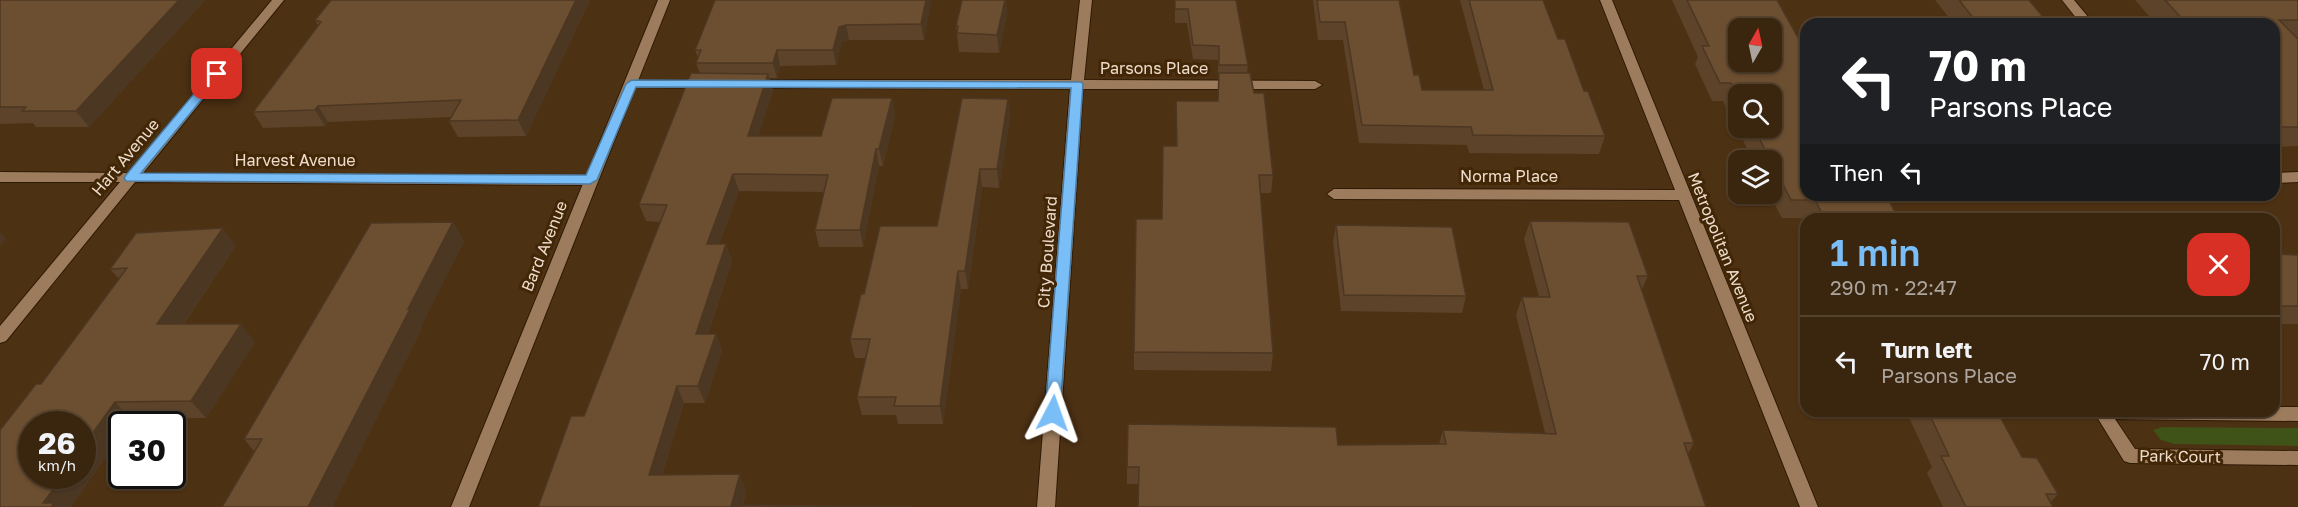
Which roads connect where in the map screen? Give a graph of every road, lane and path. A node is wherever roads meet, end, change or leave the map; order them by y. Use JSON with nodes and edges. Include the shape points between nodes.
{"nodes":[{"id":1,"x":278,"y":0,"type":"edge"},
{"id":2,"x":664,"y":0,"type":"edge"},
{"id":3,"x":1086,"y":0,"type":"edge"},
{"id":4,"x":1606,"y":0,"type":"edge"},
{"id":5,"x":2068,"y":0,"type":"edge"},
{"id":6,"x":2083,"y":18,"type":"edge"},
{"id":7,"x":632,"y":84,"type":"junction"},
{"id":8,"x":1077,"y":84,"type":"junction"},
{"id":9,"x":1315,"y":85,"type":"dead end"},
{"id":10,"x":0,"y":177,"type":"edge"},
{"id":11,"x":2298,"y":177,"type":"edge"},
{"id":12,"x":131,"y":178,"type":"junction"},
{"id":13,"x":2280,"y":178,"type":"edge"},
{"id":14,"x":590,"y":180,"type":"junction"},
{"id":15,"x":1334,"y":194,"type":"dead end"},
{"id":16,"x":1683,"y":195,"type":"junction"},
{"id":17,"x":0,"y":337,"type":"edge"},
{"id":18,"x":2280,"y":414,"type":"edge"},
{"id":19,"x":2298,"y":414,"type":"edge"},
{"id":20,"x":2105,"y":417,"type":"edge"},
{"id":21,"x":2298,"y":458,"type":"edge"},
{"id":22,"x":460,"y":507,"type":"edge"},
{"id":23,"x":1046,"y":507,"type":"edge"},
{"id":24,"x":1809,"y":507,"type":"edge"}],
"edges":[{"from":1,"to":12,"type":"street","name":"Hart Avenue"},
{"from":2,"to":7,"type":"street","name":"Bard Avenue"},
{"from":3,"to":8,"type":"street","name":"City Boulevard"},
{"from":4,"to":16,"type":"street","name":"Metropolitan Avenue"},
{"from":5,"to":6,"type":"street"},
{"from":7,"to":8,"type":"street","name":"Parsons Place"},
{"from":7,"to":14,"type":"street","name":"Bard Avenue"},
{"from":8,"to":9,"type":"street","name":"Parsons Place"},
{"from":8,"to":23,"type":"street","name":"City Boulevard"},
{"from":10,"to":12,"type":"street","name":"Harvest Avenue"},
{"from":11,"to":13,"type":"street"},
{"from":12,"to":14,"type":"street","name":"Harvest Avenue"},
{"from":12,"to":17,"type":"street","name":"Hart Avenue"},
{"from":14,"to":22,"type":"street","name":"Bard Avenue"},
{"from":15,"to":16,"type":"street","name":"Norma Place"},
{"from":16,"to":24,"type":"street","name":"Metropolitan Avenue"},
{"from":18,"to":19,"type":"street","name":"Park Court"},
{"from":20,"to":21,"type":"street","name":"Park Court","via":[[2130,456]]}]}
